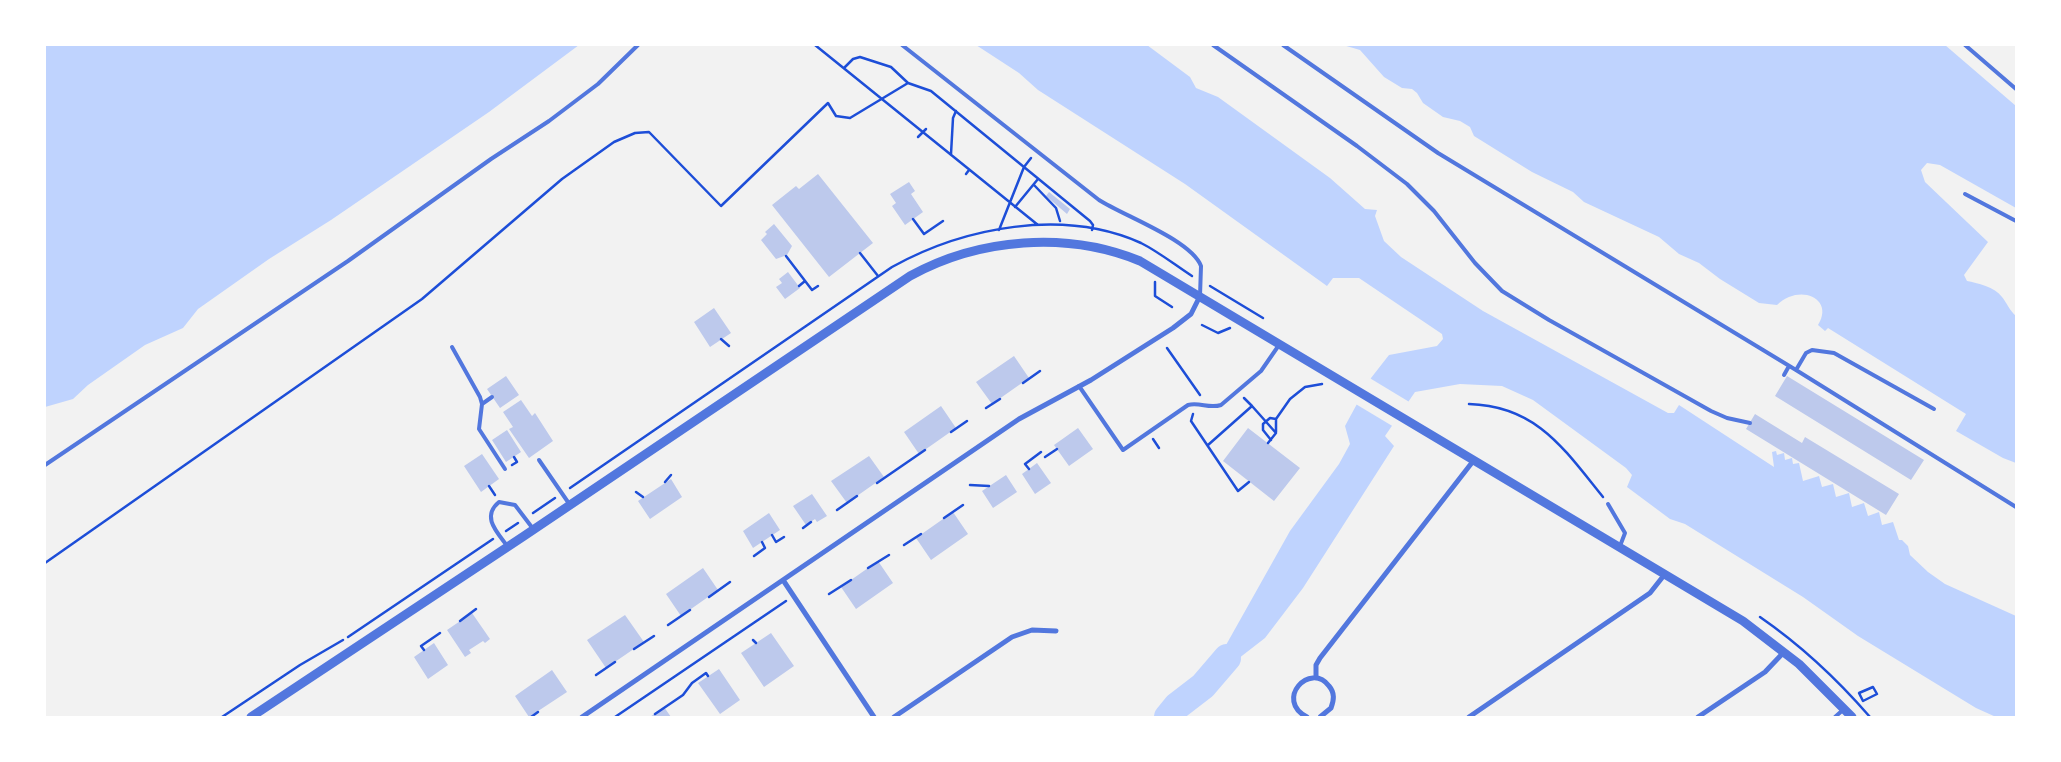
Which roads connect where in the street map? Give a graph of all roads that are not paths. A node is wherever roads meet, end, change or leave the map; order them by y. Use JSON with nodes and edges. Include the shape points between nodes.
{"nodes":[{"id":1,"x":638,"y":45,"type":"edge"},
{"id":2,"x":902,"y":45,"type":"edge"},
{"id":3,"x":1213,"y":45,"type":"edge"},
{"id":4,"x":1284,"y":45,"type":"edge"},
{"id":5,"x":1966,"y":45,"type":"edge"},
{"id":6,"x":2016,"y":89,"type":"edge"},
{"id":7,"x":1965,"y":194,"type":"dead end"},
{"id":8,"x":2016,"y":221,"type":"edge"},
{"id":9,"x":1200,"y":296,"type":"junction"},
{"id":10,"x":1281,"y":344,"type":"junction"},
{"id":11,"x":452,"y":347,"type":"dead end"},
{"id":12,"x":1789,"y":366,"type":"junction"},
{"id":13,"x":1796,"y":370,"type":"junction"},
{"id":14,"x":1784,"y":375,"type":"dead end"},
{"id":15,"x":1079,"y":386,"type":"junction"},
{"id":16,"x":492,"y":397,"type":"dead end"},
{"id":17,"x":482,"y":404,"type":"junction"},
{"id":18,"x":1934,"y":409,"type":"dead end"},
{"id":19,"x":1750,"y":422,"type":"dead end"},
{"id":20,"x":1474,"y":459,"type":"junction"},
{"id":21,"x":539,"y":460,"type":"dead end"},
{"id":22,"x":45,"y":464,"type":"edge"},
{"id":23,"x":505,"y":469,"type":"dead end"},
{"id":24,"x":1608,"y":504,"type":"road end"},
{"id":25,"x":570,"y":505,"type":"junction"},
{"id":26,"x":2016,"y":507,"type":"edge"},
{"id":27,"x":534,"y":530,"type":"junction"},
{"id":28,"x":1620,"y":546,"type":"junction"},
{"id":29,"x":508,"y":547,"type":"junction"},
{"id":30,"x":1665,"y":574,"type":"junction"},
{"id":31,"x":782,"y":580,"type":"junction"},
{"id":32,"x":1056,"y":631,"type":"dead end"},
{"id":33,"x":1785,"y":652,"type":"junction"},
{"id":34,"x":1316,"y":678,"type":"junction"},
{"id":35,"x":1844,"y":709,"type":"junction"},
{"id":36,"x":251,"y":717,"type":"edge"},
{"id":37,"x":582,"y":717,"type":"edge"},
{"id":38,"x":874,"y":717,"type":"edge"},
{"id":39,"x":894,"y":717,"type":"edge"},
{"id":40,"x":1307,"y":717,"type":"edge"},
{"id":41,"x":1320,"y":717,"type":"edge"},
{"id":42,"x":1469,"y":717,"type":"edge"},
{"id":43,"x":1698,"y":717,"type":"edge"},
{"id":44,"x":1835,"y":717,"type":"edge"},
{"id":45,"x":1852,"y":717,"type":"edge"}],
"edges":[{"from":1,"to":22,"type":"lane","via":[[598,84],[549,122],[491,159],[348,262]]},
{"from":2,"to":9,"type":"lane","via":[[1099,200],[1190,252],[1201,266]]},
{"from":3,"to":19,"type":"lane","via":[[1400,178],[1429,206],[1502,291],[1711,411]]},
{"from":4,"to":12,"type":"lane","via":[[1438,153]]},
{"from":5,"to":6,"type":"lane"},
{"from":7,"to":8,"type":"lane"},
{"from":9,"to":10,"type":"street"},
{"from":9,"to":15,"type":"street","via":[[1191,314],[1173,328]]},
{"from":9,"to":25,"type":"street","via":[[1140,261],[1090,246],[1022,243],[960,255],[899,282]]},
{"from":10,"to":15,"type":"lane","via":[[1261,371],[1226,402],[1215,407],[1188,405],[1123,450]]},
{"from":10,"to":20,"type":"street"},
{"from":11,"to":17,"type":"lane","via":[[476,387]]},
{"from":12,"to":13,"type":"lane"},
{"from":12,"to":14,"type":"lane"},
{"from":13,"to":18,"type":"lane","via":[[1806,353],[1812,350],[1834,353]]},
{"from":13,"to":26,"type":"lane"},
{"from":15,"to":31,"type":"street","via":[[1019,419]]},
{"from":16,"to":17,"type":"lane"},
{"from":17,"to":23,"type":"lane","via":[[480,430]]},
{"from":20,"to":28,"type":"street"},
{"from":20,"to":34,"type":"street","via":[[1320,658],[1316,664]]},
{"from":21,"to":25,"type":"lane"},
{"from":24,"to":28,"type":"lane","via":[[1624,533]]},
{"from":25,"to":27,"type":"street"},
{"from":27,"to":29,"type":"street"},
{"from":27,"to":29,"type":"lane","via":[[515,505],[499,502],[489,515]]},
{"from":28,"to":30,"type":"street"},
{"from":29,"to":36,"type":"street"},
{"from":30,"to":33,"type":"street","via":[[1743,621]]},
{"from":30,"to":42,"type":"street","via":[[1650,593]]},
{"from":31,"to":37,"type":"street"},
{"from":31,"to":38,"type":"street"},
{"from":32,"to":39,"type":"street","via":[[1032,630],[1012,637]]},
{"from":33,"to":35,"type":"street"},
{"from":33,"to":43,"type":"street","via":[[1765,672]]},
{"from":34,"to":40,"type":"street","via":[[1303,681],[1295,691],[1295,704]]},
{"from":34,"to":41,"type":"street","via":[[1328,684],[1334,695],[1331,708]]},
{"from":35,"to":44,"type":"lane"},
{"from":35,"to":45,"type":"street"}]}
